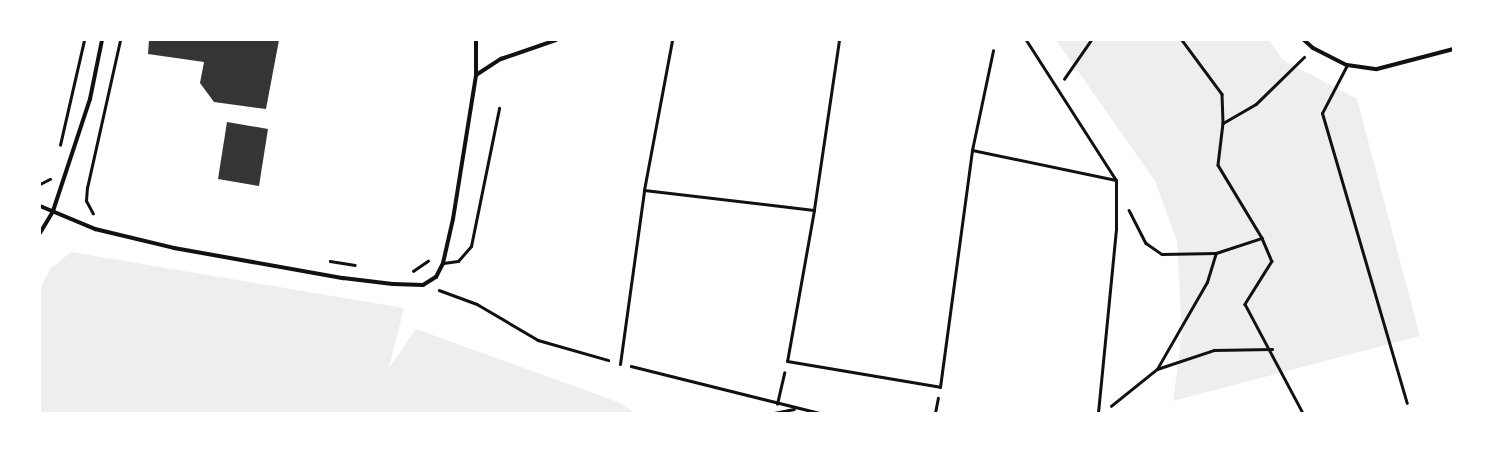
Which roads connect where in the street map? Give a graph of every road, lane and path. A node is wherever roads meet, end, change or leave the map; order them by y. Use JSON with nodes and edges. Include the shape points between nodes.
{"nodes":[{"id":1,"x":84,"y":40,"type":"edge"},
{"id":2,"x":102,"y":40,"type":"edge"},
{"id":3,"x":120,"y":40,"type":"edge"},
{"id":4,"x":476,"y":40,"type":"edge"},
{"id":5,"x":556,"y":40,"type":"edge"},
{"id":6,"x":672,"y":40,"type":"edge"},
{"id":7,"x":839,"y":40,"type":"edge"},
{"id":8,"x":1026,"y":40,"type":"edge"},
{"id":9,"x":1091,"y":40,"type":"edge"},
{"id":10,"x":1182,"y":40,"type":"edge"},
{"id":11,"x":1304,"y":40,"type":"edge"},
{"id":12,"x":1313,"y":48,"type":"junction"},
{"id":13,"x":1453,"y":49,"type":"edge"},
{"id":14,"x":993,"y":50,"type":"dead end"},
{"id":15,"x":1347,"y":65,"type":"junction"},
{"id":16,"x":476,"y":75,"type":"junction"},
{"id":17,"x":1057,"y":89,"type":"junction"},
{"id":18,"x":499,"y":108,"type":"dead end"},
{"id":19,"x":1223,"y":123,"type":"junction"},
{"id":20,"x":59,"y":147,"type":"dead end"},
{"id":21,"x":972,"y":150,"type":"junction"},
{"id":22,"x":53,"y":175,"type":"dead end"},
{"id":23,"x":1116,"y":180,"type":"junction"},
{"id":24,"x":40,"y":184,"type":"edge"},
{"id":25,"x":644,"y":190,"type":"junction"},
{"id":26,"x":40,"y":206,"type":"edge"},
{"id":27,"x":1127,"y":206,"type":"dead end"},
{"id":28,"x":814,"y":210,"type":"junction"},
{"id":29,"x":53,"y":211,"type":"junction"},
{"id":30,"x":98,"y":218,"type":"dead end"},
{"id":31,"x":40,"y":233,"type":"edge"},
{"id":32,"x":1262,"y":238,"type":"junction"},
{"id":33,"x":1216,"y":253,"type":"junction"},
{"id":34,"x":430,"y":258,"type":"dead end"},
{"id":35,"x":322,"y":260,"type":"dead end"},
{"id":36,"x":444,"y":263,"type":"junction"},
{"id":37,"x":362,"y":266,"type":"dead end"},
{"id":38,"x":408,"y":271,"type":"dead end"},
{"id":39,"x":1272,"y":349,"type":"junction"},
{"id":40,"x":787,"y":361,"type":"junction"},
{"id":41,"x":620,"y":364,"type":"dead end"},
{"id":42,"x":1157,"y":369,"type":"junction"},
{"id":43,"x":1407,"y":403,"type":"dead end"},
{"id":44,"x":777,"y":404,"type":"dead end"},
{"id":45,"x":794,"y":408,"type":"dead end"},
{"id":46,"x":1108,"y":408,"type":"dead end"},
{"id":47,"x":774,"y":413,"type":"edge"},
{"id":48,"x":1098,"y":413,"type":"edge"},
{"id":49,"x":1303,"y":413,"type":"edge"}],
"edges":[{"from":1,"to":20,"type":"path"},
{"from":2,"to":29,"type":"street","via":[[90,99]]},
{"from":3,"to":30,"type":"path","via":[[87,188],[86,201]]},
{"from":4,"to":16,"type":"street"},
{"from":5,"to":16,"type":"street","via":[[501,59]]},
{"from":6,"to":25,"type":"lane"},
{"from":7,"to":28,"type":"lane"},
{"from":8,"to":17,"type":"lane"},
{"from":9,"to":17,"type":"path"},
{"from":10,"to":19,"type":"path","via":[[1222,94]]},
{"from":11,"to":12,"type":"street"},
{"from":12,"to":15,"type":"street"},
{"from":12,"to":19,"type":"path","via":[[1256,104]]},
{"from":13,"to":15,"type":"street","via":[[1377,69]]},
{"from":14,"to":21,"type":"lane"},
{"from":15,"to":43,"type":"lane","via":[[1322,114]]},
{"from":16,"to":36,"type":"street"},
{"from":17,"to":23,"type":"lane"},
{"from":18,"to":36,"type":"lane","via":[[471,246],[458,261]]},
{"from":19,"to":32,"type":"path","via":[[1218,165]]},
{"from":21,"to":23,"type":"lane"},
{"from":21,"to":40,"type":"lane","via":[[940,387]]},
{"from":22,"to":24,"type":"path"},
{"from":23,"to":48,"type":"lane","via":[[1116,229]]},
{"from":25,"to":28,"type":"lane"},
{"from":25,"to":41,"type":"lane"},
{"from":26,"to":29,"type":"street"},
{"from":27,"to":33,"type":"path","via":[[1139,232],[1152,249],[1162,254]]},
{"from":28,"to":40,"type":"lane"},
{"from":29,"to":31,"type":"street"},
{"from":29,"to":36,"type":"street","via":[[96,230],[174,248],[350,279],[393,284],[423,284],[436,277]]},
{"from":32,"to":33,"type":"path"},
{"from":32,"to":39,"type":"path","via":[[1272,261],[1246,304]]},
{"from":33,"to":42,"type":"path","via":[[1207,282]]},
{"from":34,"to":38,"type":"path","via":[[416,270]]},
{"from":35,"to":37,"type":"path"},
{"from":39,"to":42,"type":"path","via":[[1214,350]]},
{"from":39,"to":49,"type":"path"},
{"from":40,"to":44,"type":"path"},
{"from":42,"to":46,"type":"path"},
{"from":45,"to":47,"type":"path"}]}
